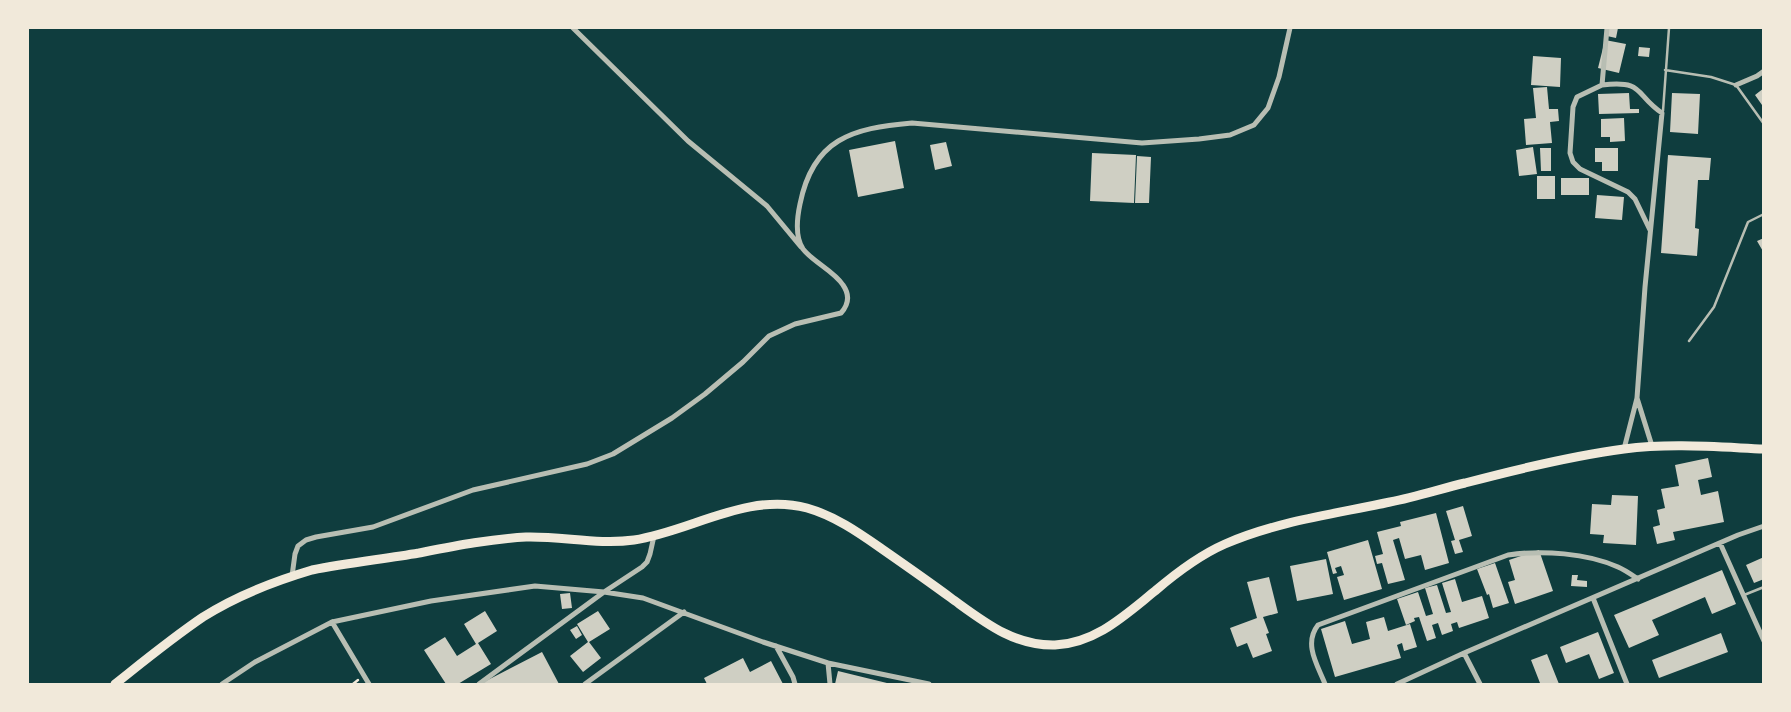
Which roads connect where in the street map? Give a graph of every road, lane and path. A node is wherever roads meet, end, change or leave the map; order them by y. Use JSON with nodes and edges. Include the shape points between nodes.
{"nodes":[{"id":1,"x":573,"y":28,"type":"edge"},
{"id":2,"x":1290,"y":28,"type":"edge"},
{"id":3,"x":1607,"y":28,"type":"edge"},
{"id":4,"x":1669,"y":28,"type":"edge"},
{"id":5,"x":1665,"y":70,"type":"junction"},
{"id":6,"x":1764,"y":71,"type":"edge"},
{"id":7,"x":1602,"y":85,"type":"junction"},
{"id":8,"x":1736,"y":85,"type":"junction"},
{"id":9,"x":1662,"y":113,"type":"junction"},
{"id":10,"x":1764,"y":124,"type":"edge"},
{"id":11,"x":1764,"y":214,"type":"edge"},
{"id":12,"x":1651,"y":233,"type":"junction"},
{"id":13,"x":803,"y":249,"type":"junction"},
{"id":14,"x":1689,"y":341,"type":"dead end"},
{"id":15,"x":1637,"y":398,"type":"junction"},
{"id":16,"x":1652,"y":446,"type":"junction"},
{"id":17,"x":1624,"y":449,"type":"junction"},
{"id":18,"x":1764,"y":449,"type":"edge"},
{"id":19,"x":1764,"y":526,"type":"edge"},
{"id":20,"x":654,"y":536,"type":"junction"},
{"id":21,"x":1720,"y":543,"type":"junction"},
{"id":22,"x":292,"y":576,"type":"junction"},
{"id":23,"x":1638,"y":579,"type":"junction"},
{"id":24,"x":1764,"y":587,"type":"edge"},
{"id":25,"x":604,"y":592,"type":"junction"},
{"id":26,"x":1743,"y":595,"type":"junction"},
{"id":27,"x":1593,"y":598,"type":"junction"},
{"id":28,"x":684,"y":612,"type":"junction"},
{"id":29,"x":332,"y":622,"type":"junction"},
{"id":30,"x":1762,"y":633,"type":"edge"},
{"id":31,"x":1764,"y":641,"type":"edge"},
{"id":32,"x":776,"y":646,"type":"junction"},
{"id":33,"x":1464,"y":653,"type":"junction"},
{"id":34,"x":828,"y":663,"type":"junction"},
{"id":35,"x":115,"y":684,"type":"edge"},
{"id":36,"x":222,"y":684,"type":"edge"},
{"id":37,"x":369,"y":684,"type":"edge"},
{"id":38,"x":479,"y":684,"type":"edge"},
{"id":39,"x":585,"y":684,"type":"edge"},
{"id":40,"x":796,"y":684,"type":"edge"},
{"id":41,"x":830,"y":684,"type":"edge"},
{"id":42,"x":929,"y":684,"type":"edge"},
{"id":43,"x":1325,"y":684,"type":"edge"},
{"id":44,"x":1397,"y":684,"type":"edge"},
{"id":45,"x":1480,"y":684,"type":"edge"},
{"id":46,"x":1628,"y":684,"type":"edge"}],
"edges":[{"from":1,"to":13,"type":"street","via":[[688,140],[767,206]]},
{"from":2,"to":13,"type":"street","via":[[1268,108],[1254,125],[1230,135],[1142,142],[912,123],[884,125],[841,139],[817,160],[802,194],[797,216]]},
{"from":3,"to":7,"type":"street"},
{"from":4,"to":5,"type":"lane"},
{"from":5,"to":8,"type":"lane","via":[[1711,77]]},
{"from":5,"to":9,"type":"lane"},
{"from":6,"to":8,"type":"street"},
{"from":7,"to":9,"type":"street","via":[[1631,85]]},
{"from":7,"to":12,"type":"street","via":[[1577,97],[1573,107],[1572,162],[1635,198]]},
{"from":8,"to":10,"type":"lane"},
{"from":9,"to":12,"type":"street"},
{"from":11,"to":14,"type":"lane","via":[[1748,222],[1714,308]]},
{"from":12,"to":15,"type":"street"},
{"from":13,"to":22,"type":"street","via":[[844,286],[849,300],[841,312],[795,324],[769,336],[705,394],[613,454],[587,464],[473,490],[373,527],[316,536],[298,546]]},
{"from":15,"to":16,"type":"street"},
{"from":15,"to":17,"type":"street"},
{"from":16,"to":17,"type":"main road"},
{"from":16,"to":18,"type":"main road"},
{"from":17,"to":20,"type":"main road","via":[[1559,460],[1260,531],[1222,545],[1186,567],[1101,632],[1076,642],[1052,645],[1019,641],[993,628],[860,534],[834,518],[807,508],[784,504],[733,510]]},
{"from":19,"to":21,"type":"street"},
{"from":20,"to":22,"type":"main road","via":[[619,542],[530,537],[482,541]]},
{"from":20,"to":25,"type":"street","via":[[648,562]]},
{"from":21,"to":23,"type":"street"},
{"from":21,"to":26,"type":"street"},
{"from":22,"to":35,"type":"main road","via":[[205,616]]},
{"from":23,"to":27,"type":"street"},
{"from":23,"to":43,"type":"street","via":[[1620,567],[1599,560],[1549,553],[1508,555],[1318,625],[1310,642]]},
{"from":24,"to":26,"type":"lane"},
{"from":25,"to":28,"type":"street","via":[[643,598]]},
{"from":25,"to":29,"type":"street","via":[[535,586],[430,602]]},
{"from":25,"to":38,"type":"street"},
{"from":26,"to":30,"type":"street"},
{"from":27,"to":33,"type":"street"},
{"from":27,"to":46,"type":"street"},
{"from":28,"to":32,"type":"street"},
{"from":28,"to":39,"type":"street"},
{"from":29,"to":36,"type":"street","via":[[255,662]]},
{"from":29,"to":37,"type":"street"},
{"from":30,"to":31,"type":"street"},
{"from":32,"to":34,"type":"street"},
{"from":32,"to":40,"type":"street"},
{"from":33,"to":44,"type":"street"},
{"from":33,"to":45,"type":"street"},
{"from":34,"to":41,"type":"street"},
{"from":34,"to":42,"type":"street"}]}
